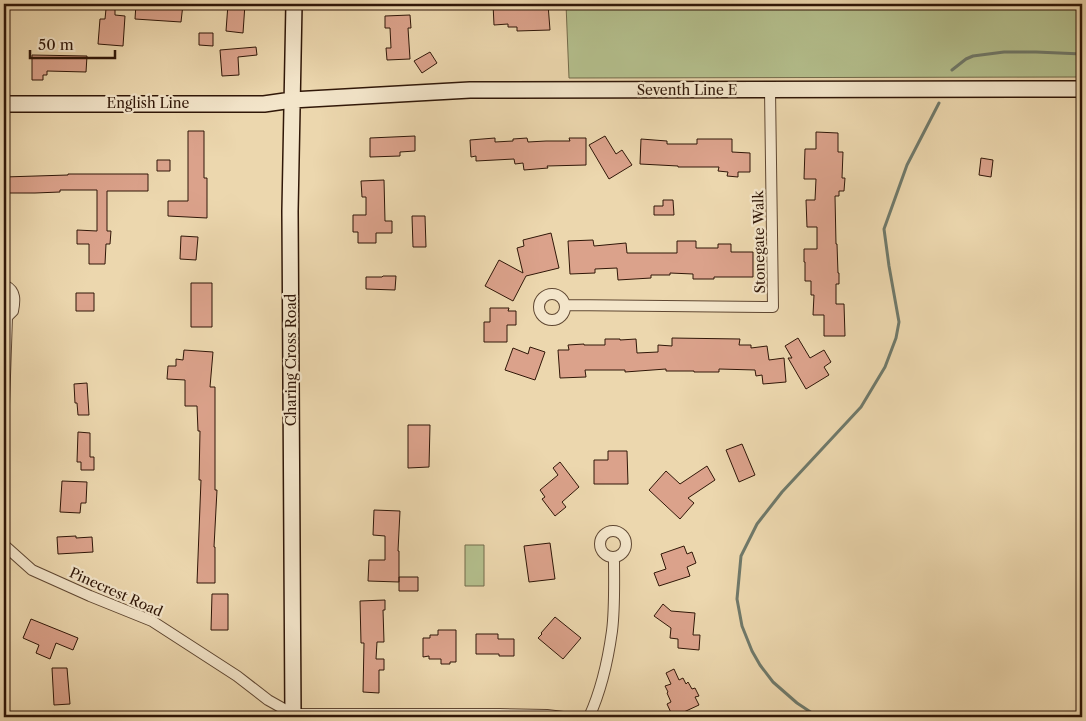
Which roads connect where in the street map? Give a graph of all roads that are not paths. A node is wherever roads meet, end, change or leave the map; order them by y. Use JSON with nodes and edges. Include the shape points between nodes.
{"nodes":[{"id":1,"x":294,"y":4,"type":"edge"},
{"id":2,"x":1082,"y":89,"type":"edge"},
{"id":3,"x":770,"y":90,"type":"junction"},
{"id":4,"x":292,"y":100,"type":"junction"},
{"id":5,"x":4,"y":104,"type":"edge"},
{"id":6,"x":4,"y":288,"type":"edge"},
{"id":7,"x":565,"y":305,"type":"dead end"},
{"id":8,"x":5,"y":316,"type":"edge"},
{"id":9,"x":4,"y":405,"type":"edge"},
{"id":10,"x":4,"y":545,"type":"edge"},
{"id":11,"x":614,"y":557,"type":"dead end"},
{"id":12,"x":293,"y":716,"type":"edge"},
{"id":13,"x":563,"y":717,"type":"edge"},
{"id":14,"x":589,"y":717,"type":"edge"}],
"edges":[{"from":1,"to":4,"type":"street","name":"Charing Cross Road"},
{"from":2,"to":3,"type":"street","name":"Seventh Line E"},
{"from":3,"to":4,"type":"street","name":"Seventh Line E","via":[[470,90]]},
{"from":3,"to":7,"type":"street","name":"Stonegate Walk","via":[[773,307]]},
{"from":4,"to":5,"type":"street","name":"English Line","via":[[264,104]]},
{"from":4,"to":12,"type":"street","name":"Charing Cross Road"},
{"from":6,"to":8,"type":"street","via":[[10,288],[15,298],[13,311]]},
{"from":8,"to":9,"type":"street"},
{"from":10,"to":12,"type":"street","name":"Pinecrest Road","via":[[32,570],[152,621]]},
{"from":11,"to":14,"type":"street","via":[[612,630]]},
{"from":12,"to":13,"type":"street","via":[[499,714]]}]}
